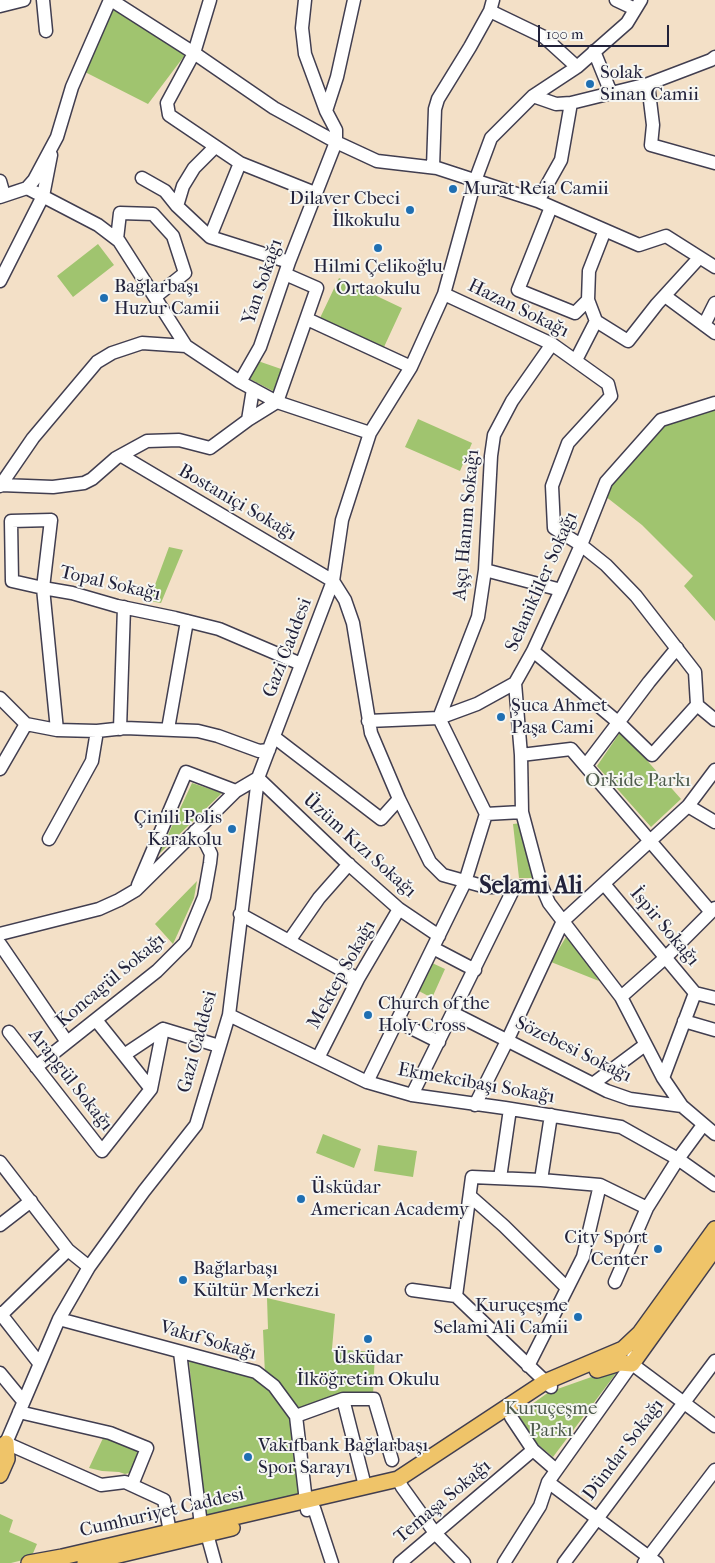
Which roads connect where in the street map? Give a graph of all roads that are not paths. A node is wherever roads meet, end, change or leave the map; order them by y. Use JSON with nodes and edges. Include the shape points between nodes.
{"nodes":[{"id":1,"x":24,"y":0,"type":"edge"},
{"id":2,"x":44,"y":0,"type":"edge"},
{"id":3,"x":110,"y":0,"type":"edge"},
{"id":4,"x":210,"y":0,"type":"edge"},
{"id":5,"x":305,"y":0,"type":"edge"},
{"id":6,"x":354,"y":0,"type":"edge"},
{"id":7,"x":616,"y":0,"type":"edge"},
{"id":8,"x":491,"y":5,"type":"edge"},
{"id":9,"x":638,"y":5,"type":"edge"},
{"id":10,"x":0,"y":6,"type":"edge"},
{"id":11,"x":46,"y":31,"type":"dead end"},
{"id":12,"x":594,"y":51,"type":"junction"},
{"id":13,"x":194,"y":53,"type":"junction"},
{"id":14,"x":715,"y":57,"type":"edge"},
{"id":15,"x":577,"y":67,"type":"junction"},
{"id":16,"x":648,"y":84,"type":"junction"},
{"id":17,"x":611,"y":93,"type":"junction"},
{"id":18,"x":533,"y":96,"type":"junction"},
{"id":19,"x":571,"y":103,"type":"junction"},
{"id":20,"x":326,"y":111,"type":"junction"},
{"id":21,"x":336,"y":142,"type":"junction"},
{"id":22,"x":52,"y":147,"type":"junction"},
{"id":23,"x":215,"y":147,"type":"junction"},
{"id":24,"x":240,"y":162,"type":"junction"},
{"id":25,"x":715,"y":163,"type":"edge"},
{"id":26,"x":433,"y":167,"type":"junction"},
{"id":27,"x":142,"y":178,"type":"dead end"},
{"id":28,"x":0,"y":181,"type":"edge"},
{"id":29,"x":475,"y":181,"type":"junction"},
{"id":30,"x":27,"y":188,"type":"junction"},
{"id":31,"x":315,"y":193,"type":"junction"},
{"id":32,"x":2,"y":196,"type":"edge"},
{"id":33,"x":44,"y":196,"type":"junction"},
{"id":34,"x":538,"y":201,"type":"junction"},
{"id":35,"x":177,"y":206,"type":"junction"},
{"id":36,"x":551,"y":207,"type":"junction"},
{"id":37,"x":606,"y":230,"type":"junction"},
{"id":38,"x":210,"y":237,"type":"junction"},
{"id":39,"x":117,"y":239,"type":"junction"},
{"id":40,"x":699,"y":258,"type":"junction"},
{"id":41,"x":715,"y":267,"type":"edge"},
{"id":42,"x":287,"y":268,"type":"junction"},
{"id":43,"x":0,"y":281,"type":"edge"},
{"id":44,"x":444,"y":294,"type":"junction"},
{"id":45,"x":665,"y":296,"type":"junction"},
{"id":46,"x":155,"y":297,"type":"junction"},
{"id":47,"x":588,"y":300,"type":"junction"},
{"id":48,"x":715,"y":304,"type":"edge"},
{"id":49,"x":306,"y":319,"type":"junction"},
{"id":50,"x":596,"y":321,"type":"junction"},
{"id":51,"x":704,"y":325,"type":"junction"},
{"id":52,"x":715,"y":333,"type":"edge"},
{"id":53,"x":552,"y":344,"type":"junction"},
{"id":54,"x":186,"y":346,"type":"junction"},
{"id":55,"x":576,"y":360,"type":"junction"},
{"id":56,"x":411,"y":367,"type":"junction"},
{"id":57,"x":240,"y":382,"type":"junction"},
{"id":58,"x":253,"y":390,"type":"junction"},
{"id":59,"x":277,"y":402,"type":"junction"},
{"id":60,"x":715,"y":403,"type":"edge"},
{"id":61,"x":248,"y":420,"type":"junction"},
{"id":62,"x":370,"y":433,"type":"junction"},
{"id":63,"x":122,"y":456,"type":"junction"},
{"id":64,"x":0,"y":486,"type":"edge"},
{"id":65,"x":581,"y":545,"type":"junction"},
{"id":66,"x":485,"y":570,"type":"junction"},
{"id":67,"x":333,"y":582,"type":"junction"},
{"id":68,"x":44,"y":588,"type":"junction"},
{"id":69,"x":561,"y":590,"type":"junction"},
{"id":70,"x":124,"y":607,"type":"junction"},
{"id":71,"x":188,"y":621,"type":"junction"},
{"id":72,"x":677,"y":648,"type":"junction"},
{"id":73,"x":533,"y":651,"type":"junction"},
{"id":74,"x":301,"y":664,"type":"junction"},
{"id":75,"x":515,"y":683,"type":"junction"},
{"id":76,"x":0,"y":698,"type":"edge"},
{"id":77,"x":697,"y":705,"type":"junction"},
{"id":78,"x":439,"y":718,"type":"junction"},
{"id":79,"x":715,"y":720,"type":"edge"},
{"id":80,"x":368,"y":721,"type":"junction"},
{"id":81,"x":619,"y":723,"type":"junction"},
{"id":82,"x":26,"y":724,"type":"junction"},
{"id":83,"x":120,"y":729,"type":"junction"},
{"id":84,"x":168,"y":729,"type":"junction"},
{"id":85,"x":57,"y":730,"type":"junction"},
{"id":86,"x":97,"y":731,"type":"junction"},
{"id":87,"x":274,"y":737,"type":"junction"},
{"id":88,"x":269,"y":750,"type":"junction"},
{"id":89,"x":521,"y":755,"type":"junction"},
{"id":90,"x":586,"y":766,"type":"junction"},
{"id":91,"x":0,"y":769,"type":"edge"},
{"id":92,"x":715,"y":770,"type":"edge"},
{"id":93,"x":258,"y":778,"type":"junction"},
{"id":94,"x":236,"y":791,"type":"junction"},
{"id":95,"x":399,"y":799,"type":"junction"},
{"id":96,"x":688,"y":806,"type":"junction"},
{"id":97,"x":522,"y":812,"type":"junction"},
{"id":98,"x":486,"y":814,"type":"junction"},
{"id":99,"x":715,"y":822,"type":"edge"},
{"id":100,"x":195,"y":831,"type":"junction"},
{"id":101,"x":49,"y":839,"type":"dead end"},
{"id":102,"x":651,"y":841,"type":"junction"},
{"id":103,"x":349,"y":864,"type":"junction"},
{"id":104,"x":465,"y":882,"type":"junction"},
{"id":105,"x":604,"y":884,"type":"junction"},
{"id":106,"x":542,"y":887,"type":"junction"},
{"id":107,"x":514,"y":888,"type":"junction"},
{"id":108,"x":136,"y":890,"type":"junction"},
{"id":109,"x":399,"y":909,"type":"junction"},
{"id":110,"x":713,"y":910,"type":"edge"},
{"id":111,"x":240,"y":914,"type":"junction"},
{"id":112,"x":563,"y":921,"type":"junction"},
{"id":113,"x":0,"y":934,"type":"edge"},
{"id":114,"x":439,"y":936,"type":"junction"},
{"id":115,"x":290,"y":941,"type":"junction"},
{"id":116,"x":0,"y":944,"type":"edge"},
{"id":117,"x":433,"y":948,"type":"junction"},
{"id":118,"x":665,"y":958,"type":"junction"},
{"id":119,"x":475,"y":970,"type":"junction"},
{"id":120,"x":358,"y":979,"type":"junction"},
{"id":121,"x":695,"y":993,"type":"junction"},
{"id":122,"x":622,"y":997,"type":"junction"},
{"id":123,"x":715,"y":998,"type":"edge"},
{"id":124,"x":453,"y":1013,"type":"junction"},
{"id":125,"x":229,"y":1015,"type":"junction"},
{"id":126,"x":96,"y":1020,"type":"junction"},
{"id":127,"x":397,"y":1021,"type":"junction"},
{"id":128,"x":684,"y":1021,"type":"junction"},
{"id":129,"x":163,"y":1029,"type":"junction"},
{"id":130,"x":715,"y":1030,"type":"edge"},
{"id":131,"x":9,"y":1032,"type":"dead end"},
{"id":132,"x":508,"y":1040,"type":"junction"},
{"id":133,"x":67,"y":1042,"type":"junction"},
{"id":134,"x":439,"y":1042,"type":"junction"},
{"id":135,"x":645,"y":1045,"type":"junction"},
{"id":136,"x":219,"y":1046,"type":"junction"},
{"id":137,"x":124,"y":1055,"type":"junction"},
{"id":138,"x":318,"y":1058,"type":"junction"},
{"id":139,"x":36,"y":1067,"type":"junction"},
{"id":140,"x":663,"y":1078,"type":"junction"},
{"id":141,"x":367,"y":1082,"type":"junction"},
{"id":142,"x":594,"y":1083,"type":"junction"},
{"id":143,"x":151,"y":1089,"type":"junction"},
{"id":144,"x":412,"y":1096,"type":"junction"},
{"id":145,"x":475,"y":1105,"type":"junction"},
{"id":146,"x":682,"y":1106,"type":"junction"},
{"id":147,"x":510,"y":1109,"type":"junction"},
{"id":148,"x":551,"y":1115,"type":"junction"},
{"id":149,"x":703,"y":1125,"type":"junction"},
{"id":150,"x":715,"y":1134,"type":"edge"},
{"id":151,"x":678,"y":1159,"type":"junction"},
{"id":152,"x":0,"y":1162,"type":"edge"},
{"id":153,"x":500,"y":1178,"type":"junction"},
{"id":154,"x":541,"y":1180,"type":"junction"},
{"id":155,"x":600,"y":1185,"type":"junction"},
{"id":156,"x":715,"y":1185,"type":"edge"},
{"id":157,"x":470,"y":1196,"type":"junction"},
{"id":158,"x":31,"y":1201,"type":"junction"},
{"id":159,"x":647,"y":1208,"type":"junction"},
{"id":160,"x":0,"y":1225,"type":"edge"},
{"id":161,"x":715,"y":1228,"type":"edge"},
{"id":162,"x":68,"y":1250,"type":"junction"},
{"id":163,"x":714,"y":1253,"type":"edge"},
{"id":164,"x":89,"y":1267,"type":"junction"},
{"id":165,"x":615,"y":1282,"type":"dead end"},
{"id":166,"x":567,"y":1288,"type":"junction"},
{"id":167,"x":412,"y":1290,"type":"dead end"},
{"id":168,"x":456,"y":1296,"type":"junction"},
{"id":169,"x":0,"y":1315,"type":"edge"},
{"id":170,"x":59,"y":1319,"type":"junction"},
{"id":171,"x":640,"y":1333,"type":"junction"},
{"id":172,"x":180,"y":1352,"type":"junction"},
{"id":173,"x":715,"y":1361,"type":"edge"},
{"id":174,"x":39,"y":1363,"type":"junction"},
{"id":175,"x":528,"y":1366,"type":"junction"},
{"id":176,"x":634,"y":1366,"type":"junction"},
{"id":177,"x":0,"y":1373,"type":"edge"},
{"id":178,"x":548,"y":1384,"type":"junction"},
{"id":179,"x":343,"y":1399,"type":"junction"},
{"id":180,"x":684,"y":1402,"type":"junction"},
{"id":181,"x":21,"y":1407,"type":"junction"},
{"id":182,"x":296,"y":1416,"type":"junction"},
{"id":183,"x":511,"y":1417,"type":"junction"},
{"id":184,"x":715,"y":1426,"type":"edge"},
{"id":185,"x":3,"y":1445,"type":"edge"},
{"id":186,"x":534,"y":1450,"type":"junction"},
{"id":187,"x":0,"y":1457,"type":"edge"},
{"id":188,"x":392,"y":1460,"type":"dead end"},
{"id":189,"x":556,"y":1470,"type":"junction"},
{"id":190,"x":715,"y":1470,"type":"edge"},
{"id":191,"x":0,"y":1475,"type":"edge"},
{"id":192,"x":548,"y":1482,"type":"junction"},
{"id":193,"x":400,"y":1483,"type":"junction"},
{"id":194,"x":132,"y":1485,"type":"junction"},
{"id":195,"x":365,"y":1486,"type":"junction"},
{"id":196,"x":309,"y":1506,"type":"junction"},
{"id":197,"x":596,"y":1519,"type":"junction"},
{"id":198,"x":204,"y":1530,"type":"junction"},
{"id":199,"x":170,"y":1532,"type":"junction"},
{"id":200,"x":435,"y":1533,"type":"junction"},
{"id":201,"x":103,"y":1561,"type":"edge"},
{"id":202,"x":650,"y":1561,"type":"edge"},
{"id":203,"x":29,"y":1563,"type":"edge"},
{"id":204,"x":85,"y":1563,"type":"edge"},
{"id":205,"x":215,"y":1563,"type":"edge"},
{"id":206,"x":332,"y":1563,"type":"edge"},
{"id":207,"x":400,"y":1563,"type":"edge"},
{"id":208,"x":464,"y":1563,"type":"edge"},
{"id":209,"x":504,"y":1563,"type":"edge"},
{"id":210,"x":564,"y":1563,"type":"edge"}],
"edges":[{"from":1,"to":10,"type":"street"},
{"from":2,"to":11,"type":"street"},
{"from":3,"to":13,"type":"street"},
{"from":3,"to":22,"type":"street","via":[[72,87]]},
{"from":4,"to":13,"type":"street"},
{"from":5,"to":20,"type":"street","via":[[302,28],[305,54]]},
{"from":6,"to":20,"type":"street"},
{"from":7,"to":9,"type":"street"},
{"from":8,"to":15,"type":"street","via":[[544,37]]},
{"from":8,"to":26,"type":"street","via":[[438,100]]},
{"from":9,"to":12,"type":"street","name":"Gazi Caddesi","via":[[627,23]]},
{"from":12,"to":15,"type":"street","name":"Gazi Caddesi"},
{"from":12,"to":17,"type":"street"},
{"from":13,"to":21,"type":"street","via":[[274,108]]},
{"from":13,"to":23,"type":"street","via":[[167,103],[169,114]]},
{"from":14,"to":16,"type":"street"},
{"from":15,"to":18,"type":"street","name":"Gazi Caddesi"},
{"from":16,"to":17,"type":"street"},
{"from":16,"to":25,"type":"street","via":[[653,125],[651,144]]},
{"from":17,"to":19,"type":"street"},
{"from":18,"to":19,"type":"street","via":[[556,104]]},
{"from":18,"to":29,"type":"street","name":"Gazi Caddesi","via":[[491,138]]},
{"from":19,"to":34,"type":"street","via":[[561,160]]},
{"from":20,"to":21,"type":"street","via":[[336,130]]},
{"from":21,"to":26,"type":"street","via":[[377,161]]},
{"from":21,"to":31,"type":"street","name":"Yan Sokağı"},
{"from":22,"to":30,"type":"street"},
{"from":22,"to":33,"type":"street"},
{"from":23,"to":24,"type":"street"},
{"from":23,"to":35,"type":"street","via":[[194,168],[183,186]]},
{"from":24,"to":31,"type":"street"},
{"from":24,"to":38,"type":"street"},
{"from":26,"to":29,"type":"street"},
{"from":27,"to":35,"type":"street","via":[[166,190]]},
{"from":28,"to":32,"type":"street"},
{"from":29,"to":34,"type":"street"},
{"from":29,"to":44,"type":"street","name":"Gazi Caddesi"},
{"from":30,"to":32,"type":"street"},
{"from":30,"to":33,"type":"street"},
{"from":31,"to":42,"type":"street","name":"Yan Sokağı"},
{"from":33,"to":39,"type":"street"},
{"from":33,"to":43,"type":"street"},
{"from":34,"to":36,"type":"street"},
{"from":35,"to":38,"type":"street"},
{"from":36,"to":37,"type":"street"},
{"from":36,"to":47,"type":"street","via":[[518,290],[575,313]]},
{"from":37,"to":40,"type":"street","via":[[638,245],[666,236]]},
{"from":37,"to":47,"type":"street","via":[[589,271]]},
{"from":38,"to":42,"type":"street"},
{"from":39,"to":46,"type":"street"},
{"from":39,"to":46,"type":"street","via":[[120,212],[153,214],[173,236],[185,273]]},
{"from":40,"to":41,"type":"street"},
{"from":40,"to":45,"type":"street"},
{"from":42,"to":49,"type":"street","via":[[317,288]]},
{"from":42,"to":57,"type":"street","name":"Yan Sokağı","via":[[260,347]]},
{"from":44,"to":53,"type":"street","name":"Hazan Sokağı"},
{"from":44,"to":56,"type":"street","name":"Gazi Caddesi"},
{"from":45,"to":50,"type":"street","via":[[628,341]]},
{"from":45,"to":51,"type":"street"},
{"from":46,"to":54,"type":"street"},
{"from":47,"to":50,"type":"street"},
{"from":48,"to":51,"type":"street"},
{"from":49,"to":56,"type":"street"},
{"from":49,"to":59,"type":"street"},
{"from":50,"to":55,"type":"street"},
{"from":51,"to":52,"type":"street"},
{"from":53,"to":55,"type":"street","name":"Hazan Sokağı"},
{"from":53,"to":66,"type":"street","name":"Aşçı Hanım Sokağı","via":[[512,401],[494,434]]},
{"from":54,"to":57,"type":"street"},
{"from":54,"to":64,"type":"street","via":[[142,343],[97,362],[33,438]]},
{"from":55,"to":65,"type":"street","name":"Hazan Sokağı","via":[[608,384],[610,396],[568,444],[552,486],[554,528]]},
{"from":56,"to":62,"type":"street","name":"Gazi Caddesi"},
{"from":57,"to":58,"type":"street"},
{"from":58,"to":59,"type":"street"},
{"from":58,"to":61,"type":"street"},
{"from":59,"to":61,"type":"street","name":"Bostaniçi Sokağı"},
{"from":59,"to":62,"type":"street"},
{"from":60,"to":65,"type":"street","name":"Selanikliler Sokağı","via":[[661,420],[606,482]]},
{"from":61,"to":63,"type":"street","name":"Bostaniçi Sokağı","via":[[210,448],[179,440],[147,441]]},
{"from":62,"to":67,"type":"street","name":"Gazi Caddesi","via":[[342,520]]},
{"from":63,"to":64,"type":"street","name":"Bostaniçi Sokağı","via":[[84,483],[53,487]]},
{"from":63,"to":67,"type":"street","name":"Bostaniçi Sokağı"},
{"from":65,"to":69,"type":"street","name":"Selanikliler Sokağı"},
{"from":65,"to":72,"type":"street","via":[[636,596]]},
{"from":66,"to":69,"type":"street"},
{"from":66,"to":78,"type":"street","name":"Aşçı Hanım Sokağı","via":[[478,617]]},
{"from":67,"to":74,"type":"street","name":"Gazi Caddesi"},
{"from":67,"to":80,"type":"street","via":[[345,600],[353,623]]},
{"from":68,"to":68,"type":"street","via":[[51,520],[11,521],[12,581]]},
{"from":68,"to":70,"type":"street","name":"Topal Sokağı"},
{"from":68,"to":85,"type":"street","name":"Topal Sokağı"},
{"from":69,"to":73,"type":"street","name":"Selanikliler Sokağı"},
{"from":70,"to":71,"type":"street","name":"Topal Sokağı"},
{"from":70,"to":83,"type":"street"},
{"from":71,"to":74,"type":"street","name":"Topal Sokağı","via":[[219,629]]},
{"from":71,"to":84,"type":"street"},
{"from":72,"to":77,"type":"street","via":[[695,672]]},
{"from":72,"to":81,"type":"street"},
{"from":73,"to":75,"type":"street","name":"Selanikliler Sokağı"},
{"from":73,"to":81,"type":"street"},
{"from":74,"to":87,"type":"street","name":"Gazi Caddesi"},
{"from":75,"to":78,"type":"street","via":[[477,704]]},
{"from":75,"to":89,"type":"street"},
{"from":76,"to":82,"type":"street"},
{"from":77,"to":79,"type":"street"},
{"from":77,"to":81,"type":"street","via":[[652,755]]},
{"from":78,"to":80,"type":"street"},
{"from":78,"to":98,"type":"street"},
{"from":80,"to":95,"type":"street"},
{"from":81,"to":90,"type":"street"},
{"from":82,"to":85,"type":"street"},
{"from":82,"to":91,"type":"street"},
{"from":83,"to":84,"type":"street"},
{"from":83,"to":86,"type":"street"},
{"from":84,"to":88,"type":"street","via":[[198,731],[259,751]]},
{"from":85,"to":86,"type":"street"},
{"from":86,"to":101,"type":"street","via":[[92,761]]},
{"from":87,"to":88,"type":"street","name":"Gazi Caddesi"},
{"from":87,"to":95,"type":"street","via":[[381,819]]},
{"from":88,"to":93,"type":"street","name":"Gazi Caddesi"},
{"from":89,"to":90,"type":"street","via":[[571,748]]},
{"from":89,"to":97,"type":"street"},
{"from":90,"to":102,"type":"street"},
{"from":92,"to":96,"type":"street"},
{"from":93,"to":94,"type":"street"},
{"from":93,"to":103,"type":"street","name":"Üzüm Kızı Sokağı"},
{"from":93,"to":111,"type":"street","name":"Gazi Caddesi"},
{"from":94,"to":100,"type":"street"},
{"from":94,"to":108,"type":"street","via":[[186,772]]},
{"from":95,"to":104,"type":"street","via":[[430,862],[443,875]]},
{"from":96,"to":99,"type":"street"},
{"from":96,"to":102,"type":"street"},
{"from":97,"to":98,"type":"street"},
{"from":97,"to":106,"type":"street"},
{"from":98,"to":104,"type":"street"},
{"from":100,"to":108,"type":"street"},
{"from":100,"to":126,"type":"street","name":"Koncagül Sokağı","via":[[211,854],[204,897],[185,943],[157,971]]},
{"from":102,"to":105,"type":"street"},
{"from":102,"to":110,"type":"street"},
{"from":103,"to":109,"type":"street","name":"Üzüm Kızı Sokağı"},
{"from":103,"to":115,"type":"street","via":[[319,898]]},
{"from":104,"to":107,"type":"street"},
{"from":104,"to":114,"type":"street"},
{"from":105,"to":112,"type":"street"},
{"from":105,"to":118,"type":"street","name":"İspir Sokağı"},
{"from":106,"to":107,"type":"street"},
{"from":106,"to":112,"type":"street"},
{"from":107,"to":119,"type":"street"},
{"from":108,"to":113,"type":"street","via":[[99,909]]},
{"from":109,"to":114,"type":"street","name":"Üzüm Kızı Sokağı"},
{"from":109,"to":120,"type":"street","name":"Mektep Sokağı"},
{"from":110,"to":118,"type":"street"},
{"from":111,"to":115,"type":"street"},
{"from":111,"to":125,"type":"street","name":"Gazi Caddesi"},
{"from":112,"to":122,"type":"street"},
{"from":112,"to":132,"type":"street"},
{"from":114,"to":117,"type":"street"},
{"from":115,"to":120,"type":"street"},
{"from":116,"to":133,"type":"street"},
{"from":117,"to":119,"type":"street"},
{"from":117,"to":127,"type":"street"},
{"from":118,"to":121,"type":"street","name":"İspir Sokağı"},
{"from":118,"to":122,"type":"street"},
{"from":119,"to":124,"type":"street"},
{"from":120,"to":138,"type":"street","name":"Mektep Sokağı"},
{"from":121,"to":123,"type":"street"},
{"from":121,"to":128,"type":"street","name":"İspir Sokağı"},
{"from":122,"to":135,"type":"street"},
{"from":124,"to":132,"type":"street","name":"Sözebesi Sokağı"},
{"from":124,"to":134,"type":"street"},
{"from":125,"to":136,"type":"street","name":"Gazi Caddesi"},
{"from":125,"to":138,"type":"street","name":"Ekmekcibaşı Sokağı"},
{"from":126,"to":133,"type":"street","name":"Koncagül Sokağı"},
{"from":126,"to":137,"type":"street"},
{"from":127,"to":134,"type":"street"},
{"from":127,"to":141,"type":"street"},
{"from":128,"to":130,"type":"street"},
{"from":128,"to":140,"type":"street","name":"İspir Sokağı"},
{"from":129,"to":136,"type":"street"},
{"from":129,"to":137,"type":"street"},
{"from":129,"to":143,"type":"street"},
{"from":131,"to":139,"type":"street","name":"Arapgül Sokağı"},
{"from":132,"to":142,"type":"street","name":"Sözebesi Sokağı"},
{"from":132,"to":145,"type":"street"},
{"from":133,"to":139,"type":"street","name":"Koncagül Sokağı"},
{"from":134,"to":144,"type":"street"},
{"from":135,"to":140,"type":"street"},
{"from":135,"to":142,"type":"street"},
{"from":136,"to":164,"type":"street","name":"Gazi Caddesi","via":[[196,1125]]},
{"from":137,"to":143,"type":"street"},
{"from":138,"to":141,"type":"street","name":"Ekmekcibaşı Sokağı"},
{"from":139,"to":143,"type":"street","name":"Arapgül Sokağı","via":[[102,1151]]},
{"from":140,"to":146,"type":"street"},
{"from":141,"to":144,"type":"street","name":"Ekmekcibaşı Sokağı"},
{"from":142,"to":146,"type":"street","name":"Sözebesi Sokağı","via":[[630,1099]]},
{"from":144,"to":145,"type":"street","name":"Ekmekcibaşı Sokağı"},
{"from":145,"to":147,"type":"street","name":"Ekmekcibaşı Sokağı"},
{"from":146,"to":149,"type":"street"},
{"from":147,"to":148,"type":"street","name":"Ekmekcibaşı Sokağı"},
{"from":147,"to":153,"type":"street"},
{"from":148,"to":151,"type":"street","name":"Ekmekcibaşı Sokağı","via":[[621,1127]]},
{"from":148,"to":154,"type":"street"},
{"from":149,"to":150,"type":"street"},
{"from":149,"to":151,"type":"street"},
{"from":151,"to":156,"type":"street","name":"Ekmekcibaşı Sokağı"},
{"from":151,"to":159,"type":"street"},
{"from":152,"to":158,"type":"street"},
{"from":153,"to":154,"type":"street"},
{"from":153,"to":157,"type":"street","via":[[472,1177]]},
{"from":154,"to":155,"type":"street"},
{"from":155,"to":159,"type":"street"},
{"from":155,"to":166,"type":"street","via":[[583,1257]]},
{"from":157,"to":166,"type":"street"},
{"from":157,"to":168,"type":"street"},
{"from":158,"to":160,"type":"street"},
{"from":158,"to":162,"type":"street"},
{"from":159,"to":165,"type":"street"},
{"from":161,"to":171,"type":"main road","name":"Cumhuriyet Caddesi"},
{"from":162,"to":164,"type":"street"},
{"from":162,"to":169,"type":"street"},
{"from":163,"to":176,"type":"main road"},
{"from":164,"to":170,"type":"street","name":"Gazi Caddesi"},
{"from":166,"to":175,"type":"street"},
{"from":167,"to":168,"type":"street"},
{"from":168,"to":175,"type":"street"},
{"from":169,"to":174,"type":"street"},
{"from":170,"to":172,"type":"street","name":"Vakıf Sokağı"},
{"from":170,"to":174,"type":"street","name":"Gazi Caddesi"},
{"from":171,"to":176,"type":"street"},
{"from":171,"to":178,"type":"main road","name":"Cumhuriyet Caddesi","via":[[623,1348]]},
{"from":172,"to":182,"type":"street","name":"Vakıf Sokağı","via":[[256,1372],[274,1386]]},
{"from":172,"to":198,"type":"street"},
{"from":173,"to":180,"type":"street","name":"Dündar Sokağı"},
{"from":174,"to":181,"type":"street","name":"Gazi Caddesi"},
{"from":175,"to":178,"type":"street"},
{"from":176,"to":178,"type":"main road","name":"Cumhuriyet Caddesi","via":[[620,1363]]},
{"from":176,"to":180,"type":"street"},
{"from":176,"to":189,"type":"street"},
{"from":177,"to":181,"type":"street"},
{"from":178,"to":183,"type":"main road","name":"Cumhuriyet Caddesi"},
{"from":178,"to":193,"type":"main road","name":"Cumhuriyet Caddesi"},
{"from":179,"to":182,"type":"street"},
{"from":179,"to":188,"type":"street","via":[[374,1399]]},
{"from":179,"to":195,"type":"street"},
{"from":180,"to":184,"type":"street"},
{"from":180,"to":197,"type":"street","name":"Dündar Sokağı"},
{"from":181,"to":185,"type":"street","name":"Gazi Caddesi"},
{"from":181,"to":194,"type":"street","via":[[110,1433],[147,1448]]},
{"from":182,"to":196,"type":"street","name":"Vakıf Sokağı"},
{"from":183,"to":186,"type":"street"},
{"from":183,"to":193,"type":"main road","name":"Cumhuriyet Caddesi"},
{"from":185,"to":187,"type":"main road"},
{"from":185,"to":191,"type":"main road","via":[[7,1458]]},
{"from":185,"to":194,"type":"street","via":[[101,1485],[125,1482]]},
{"from":186,"to":189,"type":"street"},
{"from":186,"to":200,"type":"street","name":"Temaşa Sokağı"},
{"from":189,"to":192,"type":"street"},
{"from":190,"to":202,"type":"street"},
{"from":192,"to":197,"type":"street"},
{"from":192,"to":209,"type":"street","via":[[540,1506]]},
{"from":193,"to":195,"type":"main road","name":"Cumhuriyet Caddesi"},
{"from":193,"to":196,"type":"main road","name":"Cumhuriyet Caddesi"},
{"from":193,"to":200,"type":"street"},
{"from":194,"to":199,"type":"street","via":[[164,1500]]},
{"from":195,"to":196,"type":"main road","name":"Cumhuriyet Caddesi"},
{"from":196,"to":198,"type":"main road","name":"Cumhuriyet Caddesi"},
{"from":196,"to":206,"type":"street","name":"Vakıf Sokağı"},
{"from":197,"to":202,"type":"street"},
{"from":197,"to":210,"type":"street","name":"Dündar Sokağı"},
{"from":198,"to":199,"type":"main road","name":"Cumhuriyet Caddesi"},
{"from":198,"to":201,"type":"main road","name":"Cumhuriyet Caddesi"},
{"from":198,"to":205,"type":"street"},
{"from":199,"to":203,"type":"main road","name":"Cumhuriyet Caddesi"},
{"from":200,"to":207,"type":"street","name":"Temaşa Sokağı"},
{"from":200,"to":208,"type":"street"},
{"from":201,"to":204,"type":"main road","name":"Cumhuriyet Caddesi"}]}
